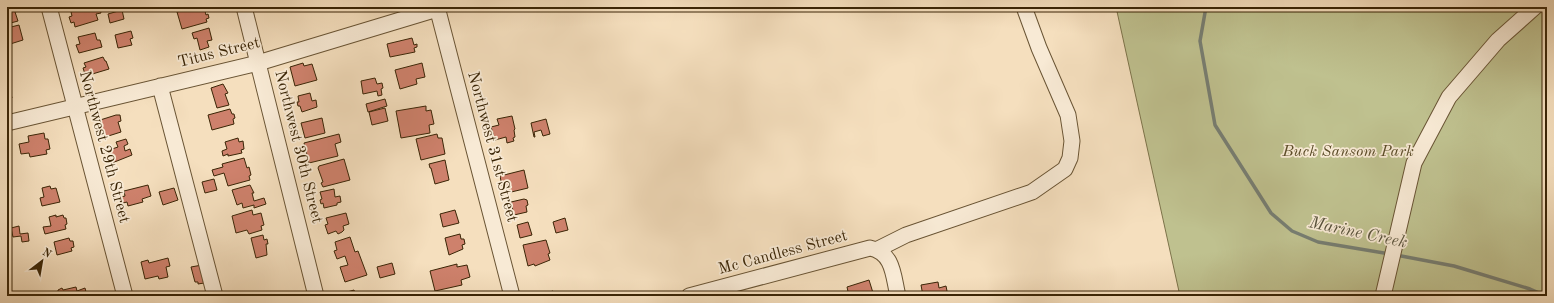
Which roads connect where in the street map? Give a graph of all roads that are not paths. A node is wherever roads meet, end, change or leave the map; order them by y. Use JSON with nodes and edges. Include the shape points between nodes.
{"nodes":[{"id":1,"x":49,"y":7,"type":"edge"},
{"id":2,"x":244,"y":7,"type":"edge"},
{"id":3,"x":1024,"y":7,"type":"edge"},
{"id":4,"x":1535,"y":7,"type":"edge"},
{"id":5,"x":437,"y":8,"type":"edge"},
{"id":6,"x":258,"y":63,"type":"junction"},
{"id":7,"x":160,"y":86,"type":"junction"},
{"id":8,"x":75,"y":106,"type":"junction"},
{"id":9,"x":7,"y":123,"type":"edge"},
{"id":10,"x":882,"y":252,"type":"junction"},
{"id":11,"x":1385,"y":291,"type":"edge"},
{"id":12,"x":695,"y":295,"type":"edge"},
{"id":13,"x":125,"y":296,"type":"edge"},
{"id":14,"x":215,"y":296,"type":"edge"},
{"id":15,"x":316,"y":296,"type":"edge"},
{"id":16,"x":512,"y":296,"type":"edge"},
{"id":17,"x":898,"y":296,"type":"edge"}],
"edges":[{"from":1,"to":8,"type":"street","name":"Northwest 29th Street"},
{"from":2,"to":6,"type":"street","name":"Northwest 30th Street"},
{"from":3,"to":10,"type":"street","via":[[1068,115],[1072,141],[1070,158],[1065,169],[1032,192],[906,235]]},
{"from":4,"to":11,"type":"street","via":[[1498,40],[1449,97],[1414,163]]},
{"from":5,"to":6,"type":"street","name":"Titus Street"},
{"from":5,"to":16,"type":"street","name":"Northwest 31st Street"},
{"from":6,"to":7,"type":"street","name":"Titus Street"},
{"from":6,"to":15,"type":"street","name":"Northwest 30th Street"},
{"from":7,"to":8,"type":"street","name":"Titus Street"},
{"from":7,"to":14,"type":"street"},
{"from":8,"to":9,"type":"street","name":"Titus Street"},
{"from":8,"to":13,"type":"street","name":"Northwest 29th Street"},
{"from":10,"to":12,"type":"street","name":"Mc Candless Street","via":[[870,248]]},
{"from":10,"to":17,"type":"street","via":[[889,260]]}]}
